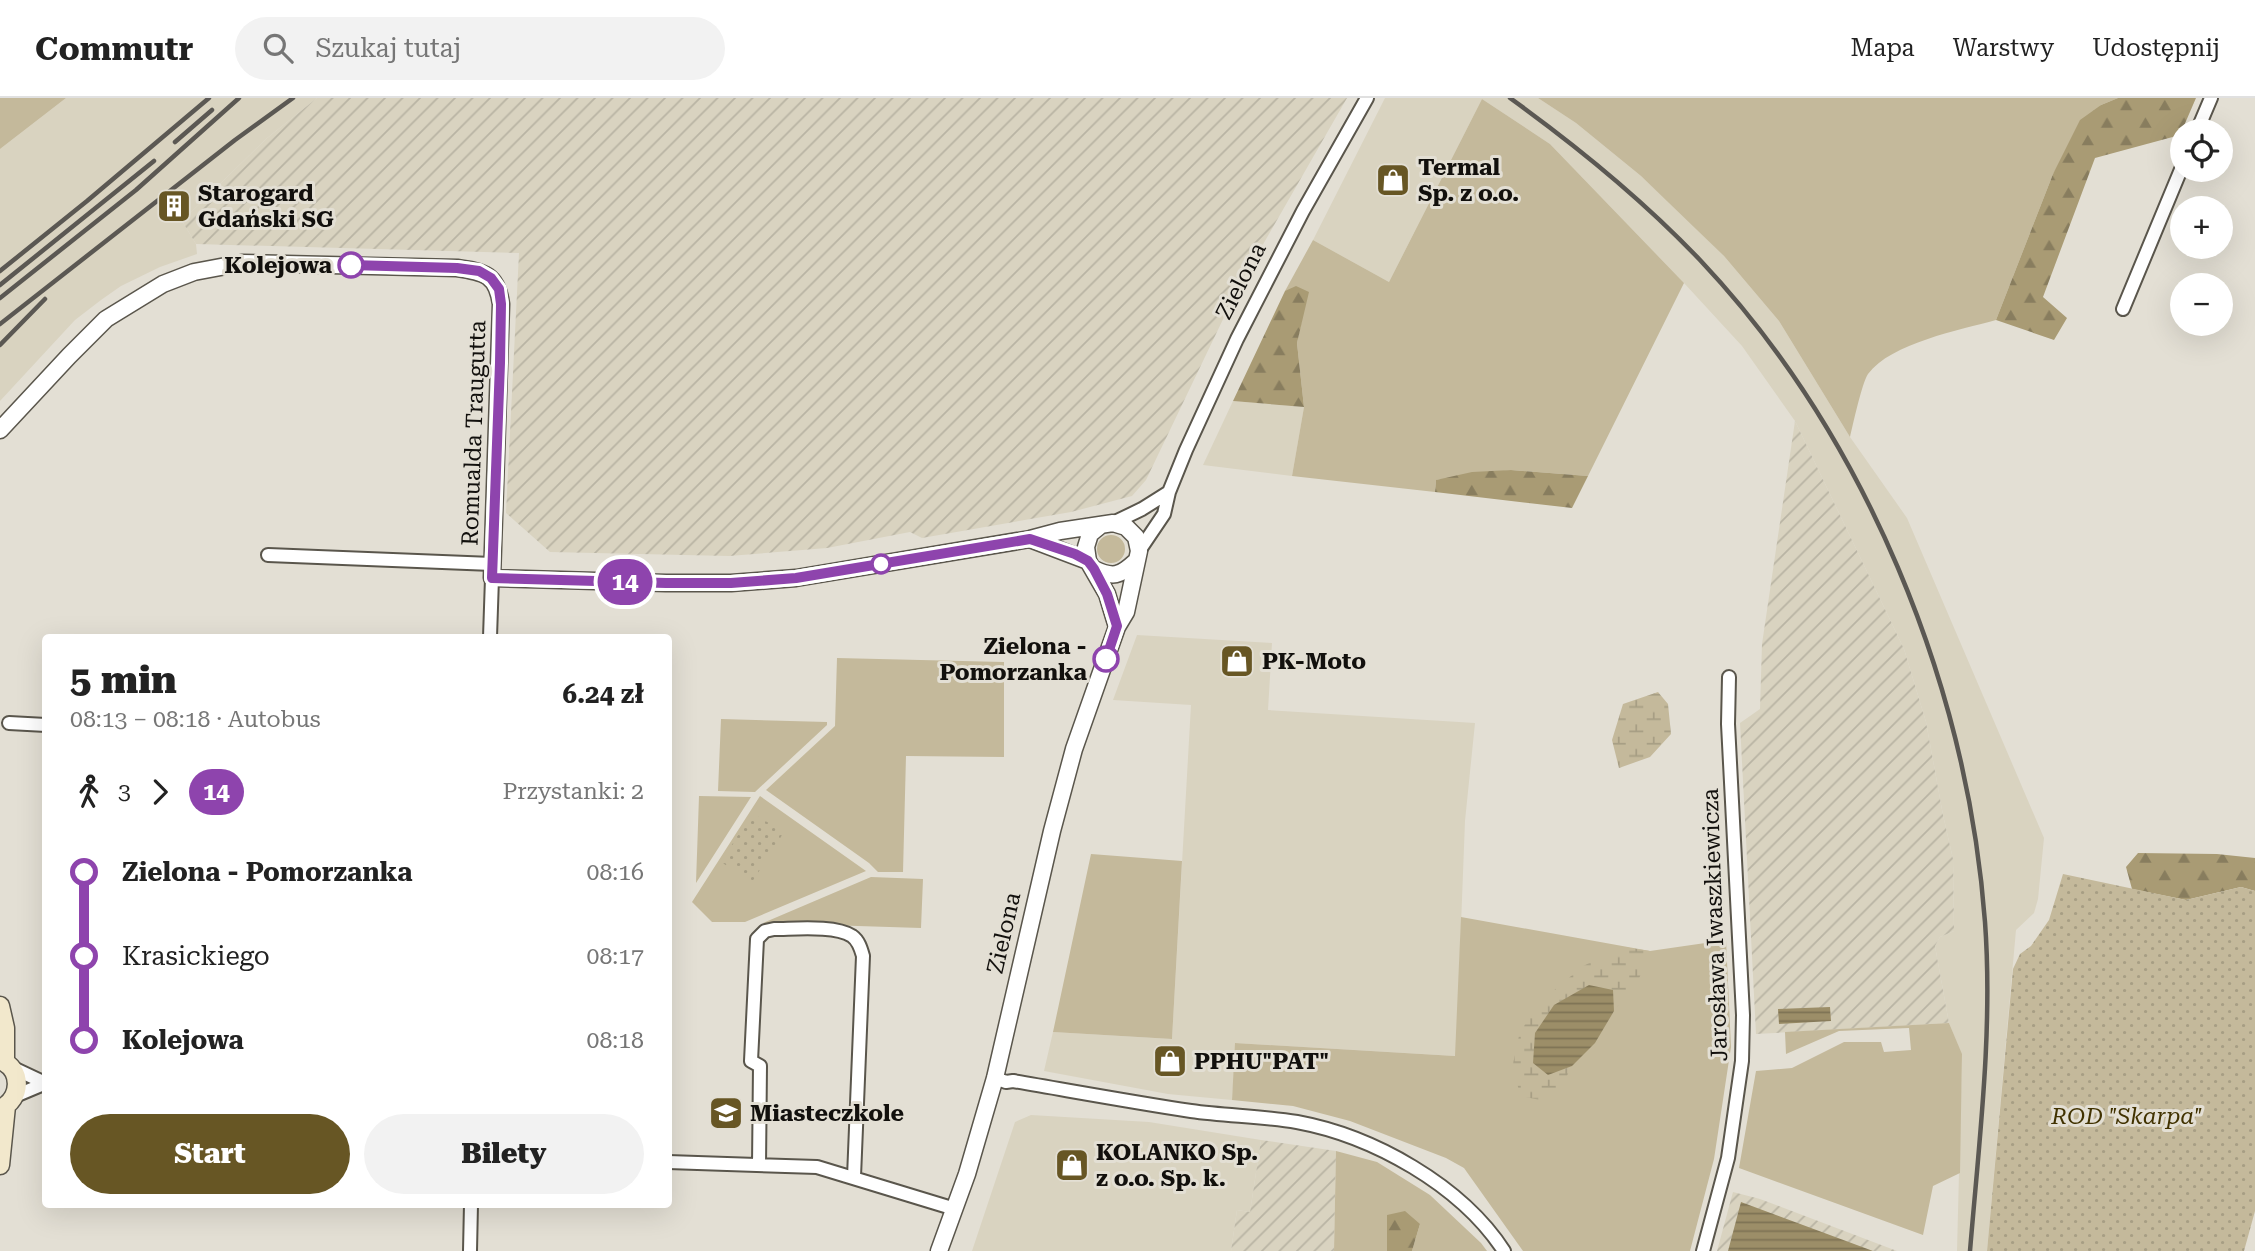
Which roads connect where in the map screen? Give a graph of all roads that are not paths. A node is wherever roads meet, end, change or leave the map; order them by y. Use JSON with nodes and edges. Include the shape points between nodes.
{"nodes":[{"id":1,"x":1367,"y":98,"type":"edge"},
{"id":2,"x":2211,"y":98,"type":"edge"},
{"id":3,"x":2202,"y":119,"type":"edge"},
{"id":4,"x":2176,"y":182,"type":"edge"},
{"id":5,"x":2123,"y":309,"type":"dead end"},
{"id":6,"x":0,"y":430,"type":"edge"},
{"id":7,"x":1169,"y":492,"type":"junction"},
{"id":8,"x":1107,"y":524,"type":"junction"},
{"id":9,"x":1030,"y":539,"type":"junction"},
{"id":10,"x":268,"y":555,"type":"dead end"},
{"id":11,"x":1137,"y":556,"type":"junction"},
{"id":12,"x":1091,"y":565,"type":"junction"},
{"id":13,"x":492,"y":571,"type":"junction"},
{"id":14,"x":1117,"y":626,"type":"junction"},
{"id":15,"x":490,"y":634,"type":"edge"},
{"id":16,"x":1729,"y":677,"type":"dead end"},
{"id":17,"x":9,"y":723,"type":"dead end"},
{"id":18,"x":42,"y":724,"type":"edge"},
{"id":19,"x":0,"y":1006,"type":"edge"},
{"id":20,"x":5,"y":1063,"type":"edge"},
{"id":21,"x":995,"y":1078,"type":"junction"},
{"id":22,"x":42,"y":1082,"type":"edge"},
{"id":23,"x":42,"y":1085,"type":"edge"},
{"id":24,"x":7,"y":1103,"type":"edge"},
{"id":25,"x":672,"y":1162,"type":"edge"},
{"id":26,"x":0,"y":1165,"type":"edge"},
{"id":27,"x":759,"y":1165,"type":"junction"},
{"id":28,"x":854,"y":1177,"type":"junction"},
{"id":29,"x":471,"y":1208,"type":"edge"},
{"id":30,"x":955,"y":1209,"type":"junction"},
{"id":31,"x":470,"y":1251,"type":"edge"},
{"id":32,"x":939,"y":1251,"type":"edge"},
{"id":33,"x":1504,"y":1251,"type":"edge"},
{"id":34,"x":1703,"y":1251,"type":"edge"}],
"edges":[{"from":1,"to":7,"type":"street","name":"Zielona","via":[[1237,339]]},
{"from":2,"to":3,"type":"street"},
{"from":4,"to":5,"type":"street"},
{"from":6,"to":13,"type":"street","name":"Romualda Traugutta","via":[[106,319],[163,284],[194,272],[258,263],[479,271],[499,289],[501,304]]},
{"from":7,"to":8,"type":"street"},
{"from":7,"to":11,"type":"street","name":"Zielona","via":[[1164,514]]},
{"from":8,"to":9,"type":"street"},
{"from":8,"to":11,"type":"street","via":[[1126,527],[1136,537]]},
{"from":8,"to":12,"type":"street","via":[[1090,534],[1086,547]]},
{"from":9,"to":12,"type":"street"},
{"from":9,"to":13,"type":"street","via":[[796,578],[744,582],[666,583]]},
{"from":10,"to":13,"type":"street","name":"Romualda Traugutta"},
{"from":11,"to":12,"type":"street","via":[[1124,573],[1109,575]]},
{"from":11,"to":14,"type":"street","name":"Zielona","via":[[1126,612]]},
{"from":12,"to":14,"type":"street"},
{"from":13,"to":15,"type":"street","name":"Romualda Traugutta"},
{"from":14,"to":21,"type":"street","name":"Zielona","via":[[1074,749]]},
{"from":16,"to":34,"type":"street","name":"Jarosława Iwaszkiewicza","via":[[1742,1061],[1728,1158]]},
{"from":17,"to":18,"type":"street"},
{"from":19,"to":20,"type":"main road"},
{"from":20,"to":22,"type":"street"},
{"from":20,"to":24,"type":"main road","via":[[17,1081]]},
{"from":21,"to":30,"type":"street","name":"Zielona"},
{"from":21,"to":33,"type":"street","via":[[1332,1131],[1420,1172],[1467,1208]]},
{"from":23,"to":24,"type":"street"},
{"from":24,"to":26,"type":"main road"},
{"from":25,"to":27,"type":"street"},
{"from":27,"to":28,"type":"street","via":[[817,1167]]},
{"from":27,"to":28,"type":"street","via":[[760,1066],[751,1060],[757,939],[774,929],[835,930],[853,937],[863,956]]},
{"from":28,"to":30,"type":"street"},
{"from":29,"to":31,"type":"street"},
{"from":30,"to":32,"type":"street","name":"Zielona"}]}
